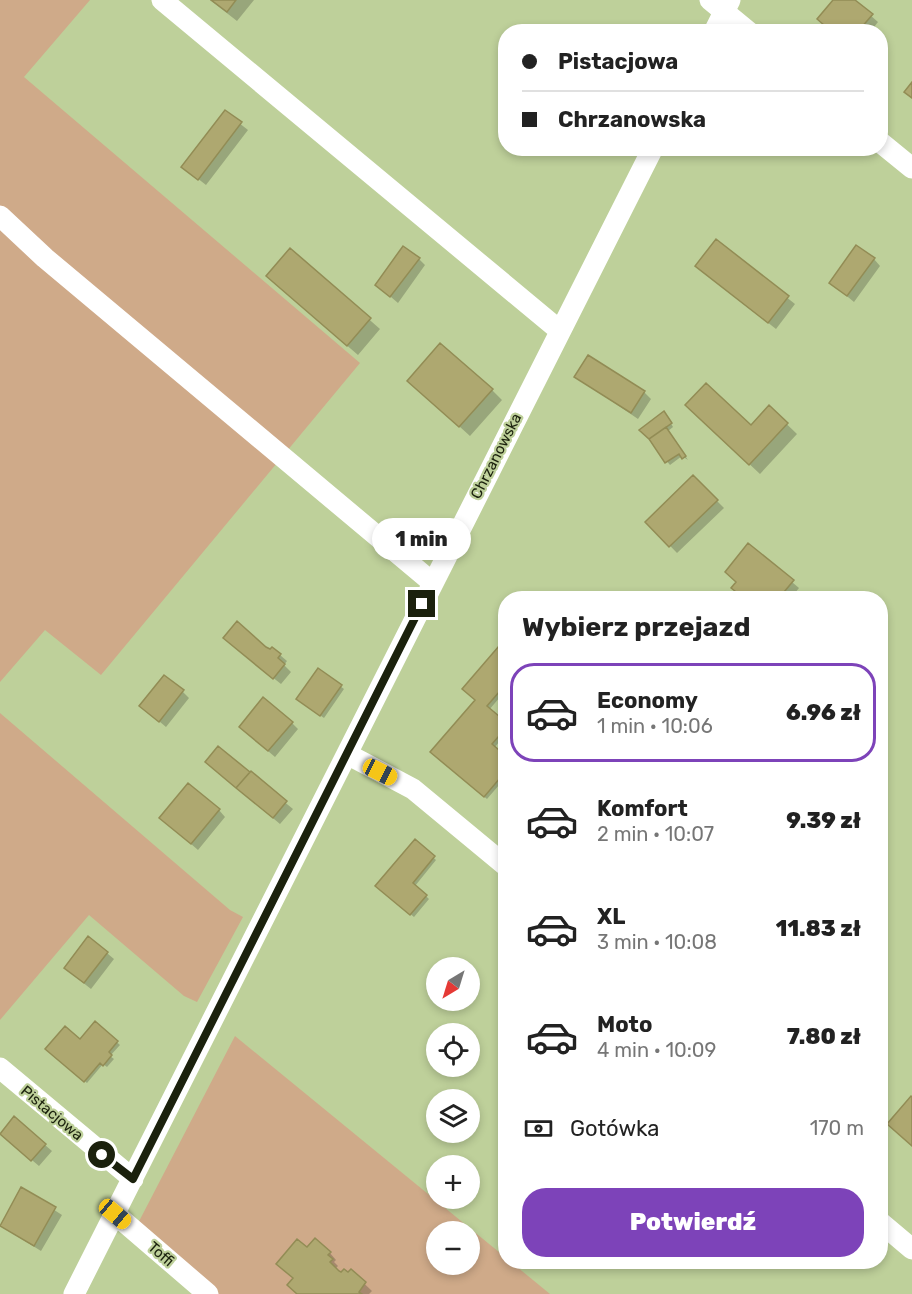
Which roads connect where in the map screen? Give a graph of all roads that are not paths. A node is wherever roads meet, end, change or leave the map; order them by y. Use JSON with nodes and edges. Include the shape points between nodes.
{"nodes":[{"id":1,"x":162,"y":0,"type":"edge"},
{"id":2,"x":721,"y":4,"type":"edge"},
{"id":3,"x":716,"y":24,"type":"edge"},
{"id":4,"x":741,"y":24,"type":"edge"},
{"id":5,"x":888,"y":148,"type":"edge"},
{"id":6,"x":649,"y":156,"type":"edge"},
{"id":7,"x":912,"y":168,"type":"edge"},
{"id":8,"x":0,"y":216,"type":"edge"},
{"id":9,"x":559,"y":330,"type":"junction"},
{"id":10,"x":433,"y":583,"type":"junction"},
{"id":11,"x":347,"y":754,"type":"junction"},
{"id":12,"x":498,"y":859,"type":"edge"},
{"id":13,"x":0,"y":1068,"type":"edge"},
{"id":14,"x":133,"y":1179,"type":"junction"},
{"id":15,"x":115,"y":1214,"type":"junction"},
{"id":16,"x":888,"y":1229,"type":"edge"},
{"id":17,"x":912,"y":1249,"type":"edge"},
{"id":18,"x":74,"y":1294,"type":"edge"},
{"id":19,"x":208,"y":1294,"type":"edge"}],
"edges":[{"from":1,"to":9,"type":"street"},
{"from":2,"to":3,"type":"street"},
{"from":2,"to":4,"type":"street"},
{"from":5,"to":7,"type":"street"},
{"from":6,"to":9,"type":"street","name":"Chrzanowska"},
{"from":8,"to":10,"type":"street"},
{"from":9,"to":10,"type":"street","name":"Chrzanowska"},
{"from":10,"to":11,"type":"street","name":"Chrzanowska"},
{"from":11,"to":12,"type":"street","via":[[413,789]]},
{"from":11,"to":14,"type":"street","name":"Chrzanowska"},
{"from":13,"to":14,"type":"street","name":"Pistacjowa"},
{"from":14,"to":15,"type":"street","name":"Chrzanowska"},
{"from":15,"to":18,"type":"street","name":"Chrzanowska"},
{"from":15,"to":19,"type":"street","name":"Toffi"},
{"from":16,"to":17,"type":"street"}]}
